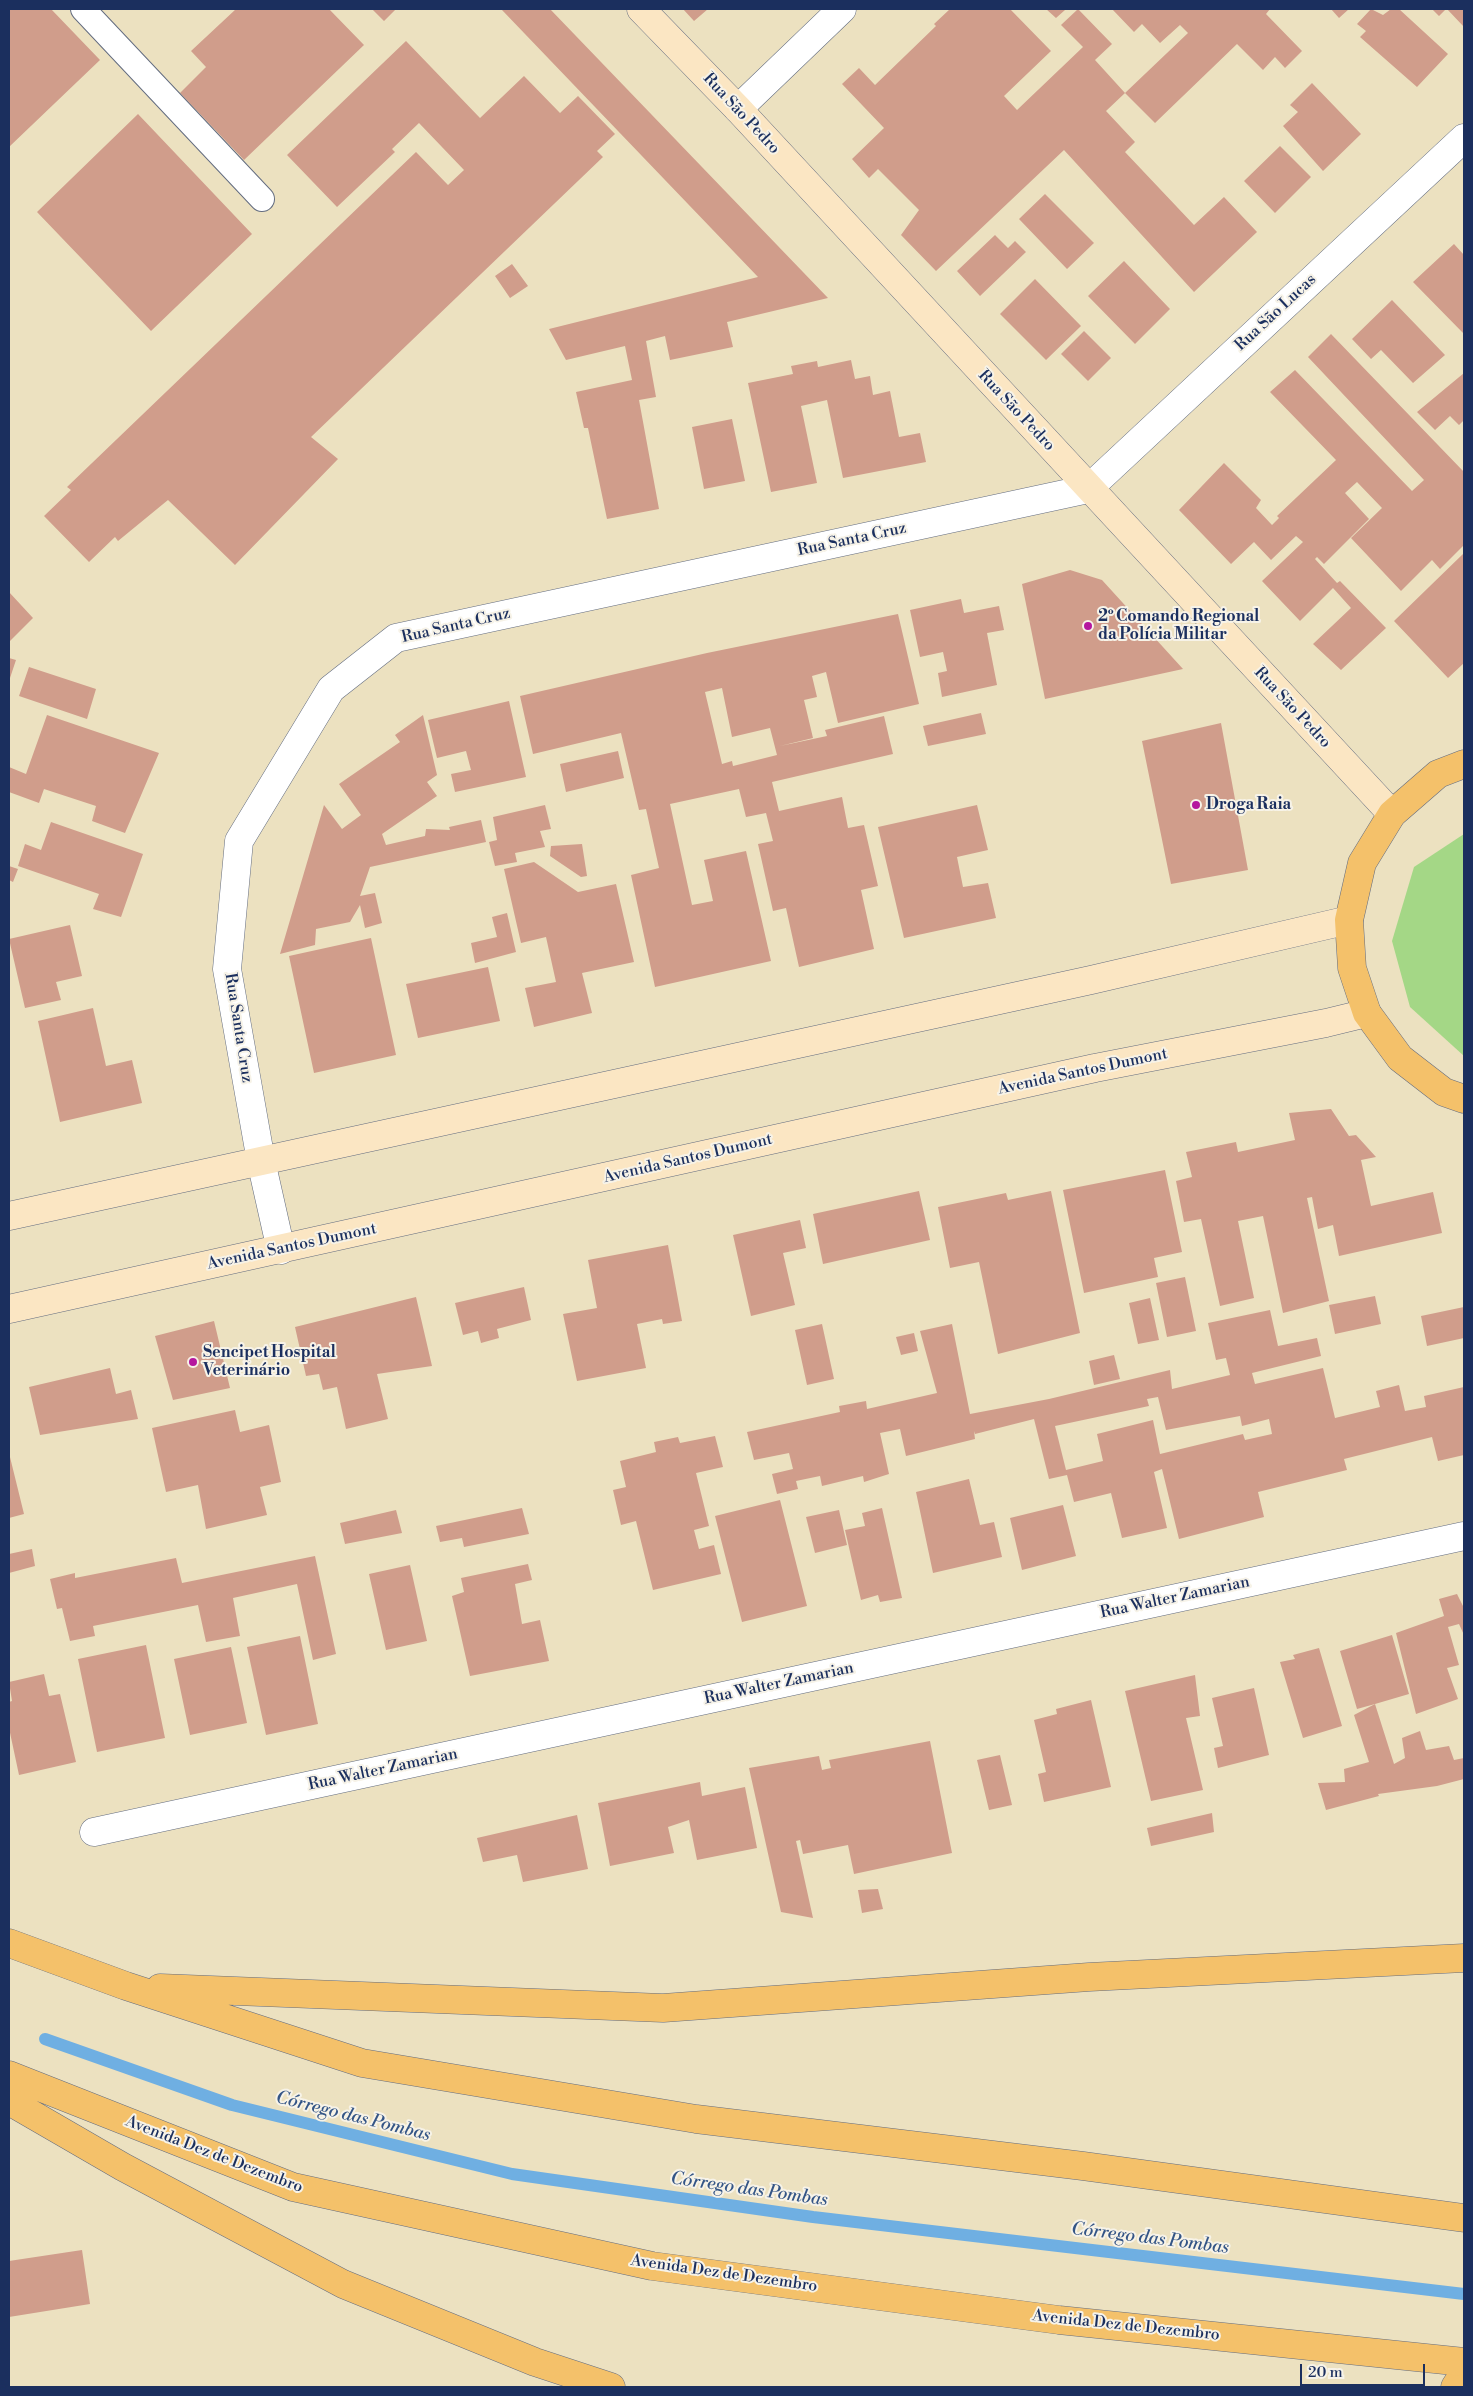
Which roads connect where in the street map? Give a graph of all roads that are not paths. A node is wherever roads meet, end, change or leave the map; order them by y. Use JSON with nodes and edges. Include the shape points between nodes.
{"nodes":[{"id":1,"x":83,"y":9,"type":"edge"},
{"id":2,"x":641,"y":9,"type":"edge"},
{"id":3,"x":842,"y":9,"type":"edge"},
{"id":4,"x":738,"y":109,"type":"junction"},
{"id":5,"x":1464,"y":138,"type":"edge"},
{"id":6,"x":262,"y":199,"type":"dead end"},
{"id":7,"x":1088,"y":489,"type":"junction"},
{"id":8,"x":1464,"y":764,"type":"edge"},
{"id":9,"x":1392,"y":814,"type":"junction"},
{"id":10,"x":1349,"y":920,"type":"junction"},
{"id":11,"x":1367,"y":1013,"type":"junction"},
{"id":12,"x":1464,"y":1099,"type":"edge"},
{"id":13,"x":261,"y":1161,"type":"junction"},
{"id":14,"x":9,"y":1216,"type":"edge"},
{"id":15,"x":281,"y":1250,"type":"junction"},
{"id":16,"x":9,"y":1309,"type":"edge"},
{"id":17,"x":1464,"y":1536,"type":"edge"},
{"id":18,"x":94,"y":1832,"type":"dead end"},
{"id":19,"x":9,"y":1943,"type":"edge"},
{"id":20,"x":1464,"y":1958,"type":"edge"},
{"id":21,"x":126,"y":1986,"type":"junction"},
{"id":22,"x":9,"y":2075,"type":"edge"},
{"id":23,"x":9,"y":2101,"type":"edge"},
{"id":24,"x":1464,"y":2218,"type":"edge"},
{"id":25,"x":1464,"y":2362,"type":"edge"},
{"id":26,"x":1464,"y":2373,"type":"edge"},
{"id":27,"x":611,"y":2387,"type":"edge"},
{"id":28,"x":1455,"y":2387,"type":"edge"}],
"edges":[{"from":1,"to":6,"type":"lane"},
{"from":2,"to":4,"type":"main road","name":"Rua São Pedro"},
{"from":3,"to":4,"type":"street"},
{"from":4,"to":7,"type":"main road","name":"Rua São Pedro"},
{"from":5,"to":7,"type":"street","name":"Rua São Lucas"},
{"from":7,"to":9,"type":"main road","name":"Rua São Pedro"},
{"from":7,"to":13,"type":"street","name":"Rua Santa Cruz","via":[[396,638],[331,689],[239,841],[227,969]]},
{"from":8,"to":9,"type":"main road","via":[[1438,774]]},
{"from":9,"to":10,"type":"main road","via":[[1362,863]]},
{"from":10,"to":11,"type":"main road","via":[[1352,968]]},
{"from":10,"to":13,"type":"main road","via":[[1090,980]]},
{"from":11,"to":12,"type":"main road","via":[[1400,1058],[1444,1092]]},
{"from":11,"to":15,"type":"main road","name":"Avenida Santos Dumont","via":[[1094,1068]]},
{"from":13,"to":14,"type":"main road"},
{"from":13,"to":15,"type":"street","name":"Rua Santa Cruz"},
{"from":15,"to":16,"type":"main road","name":"Avenida Santos Dumont"},
{"from":17,"to":18,"type":"street","name":"Rua Walter Zamarian"},
{"from":19,"to":21,"type":"main road"},
{"from":20,"to":21,"type":"main road","via":[[1089,1977],[663,2008]]},
{"from":21,"to":24,"type":"main road","via":[[362,2063],[696,2119]]},
{"from":22,"to":25,"type":"main road","name":"Avenida Dez de Dezembro","via":[[293,2187],[652,2266],[1059,2320]]},
{"from":23,"to":27,"type":"main road","via":[[123,2167],[343,2284],[535,2362]]},
{"from":26,"to":28,"type":"main road"}]}
